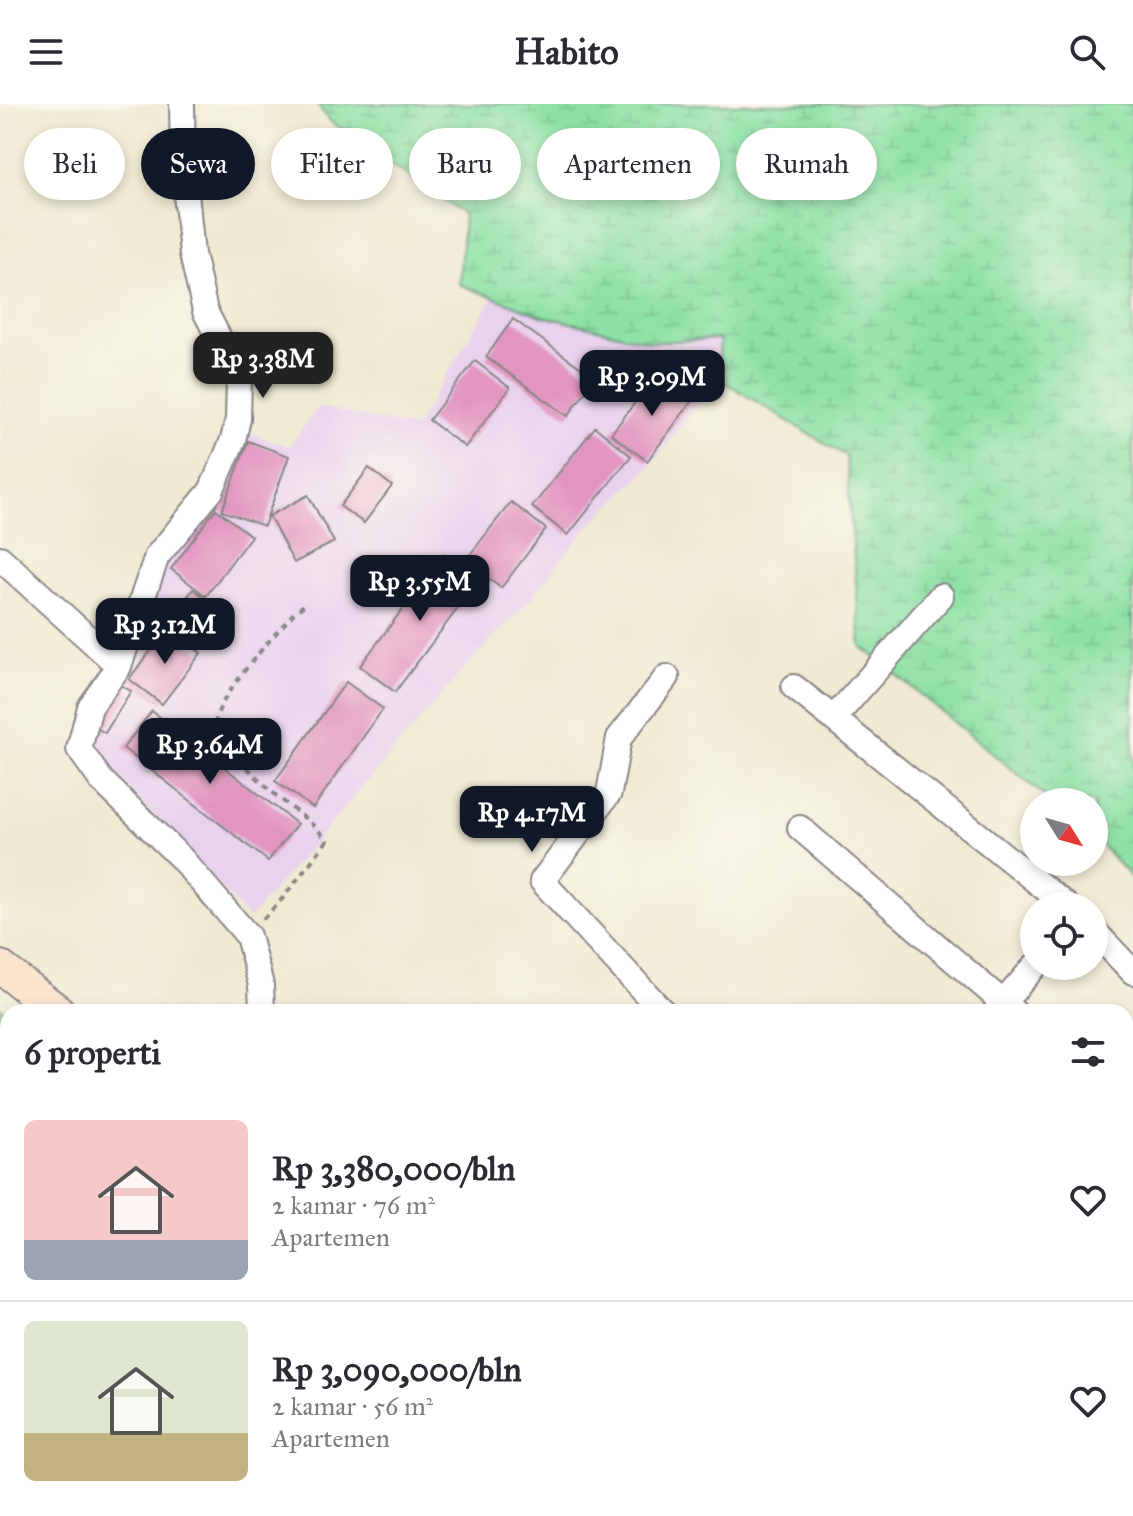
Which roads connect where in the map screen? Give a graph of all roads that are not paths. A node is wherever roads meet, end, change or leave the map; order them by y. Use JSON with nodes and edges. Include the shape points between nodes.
{"nodes":[{"id":1,"x":182,"y":104,"type":"edge"},
{"id":2,"x":0,"y":558,"type":"edge"},
{"id":3,"x":941,"y":596,"type":"dead end"},
{"id":4,"x":119,"y":666,"type":"junction"},
{"id":5,"x":667,"y":677,"type":"dead end"},
{"id":6,"x":794,"y":687,"type":"dead end"},
{"id":7,"x":834,"y":718,"type":"junction"},
{"id":8,"x":800,"y":828,"type":"dead end"},
{"id":9,"x":1050,"y":892,"type":"edge"},
{"id":10,"x":1108,"y":946,"type":"edge"},
{"id":11,"x":0,"y":967,"type":"edge"},
{"id":12,"x":1133,"y":972,"type":"edge"},
{"id":13,"x":1025,"y":980,"type":"edge"},
{"id":14,"x":49,"y":1004,"type":"edge"},
{"id":15,"x":262,"y":1004,"type":"edge"},
{"id":16,"x":656,"y":1004,"type":"edge"},
{"id":17,"x":999,"y":1004,"type":"edge"},
{"id":18,"x":1007,"y":1004,"type":"edge"}],
"edges":[{"from":1,"to":4,"type":"street","via":[[192,254],[205,311],[239,377],[238,419],[211,491],[157,556]]},
{"from":2,"to":4,"type":"street"},
{"from":3,"to":7,"type":"street"},
{"from":4,"to":15,"type":"street","via":[[90,707],[79,749],[101,780],[181,858],[248,936]]},
{"from":5,"to":16,"type":"street","via":[[619,738],[609,793],[542,881]]},
{"from":6,"to":7,"type":"street"},
{"from":7,"to":9,"type":"street"},
{"from":8,"to":17,"type":"street"},
{"from":10,"to":12,"type":"street"},
{"from":11,"to":14,"type":"street"},
{"from":13,"to":18,"type":"street"}]}
